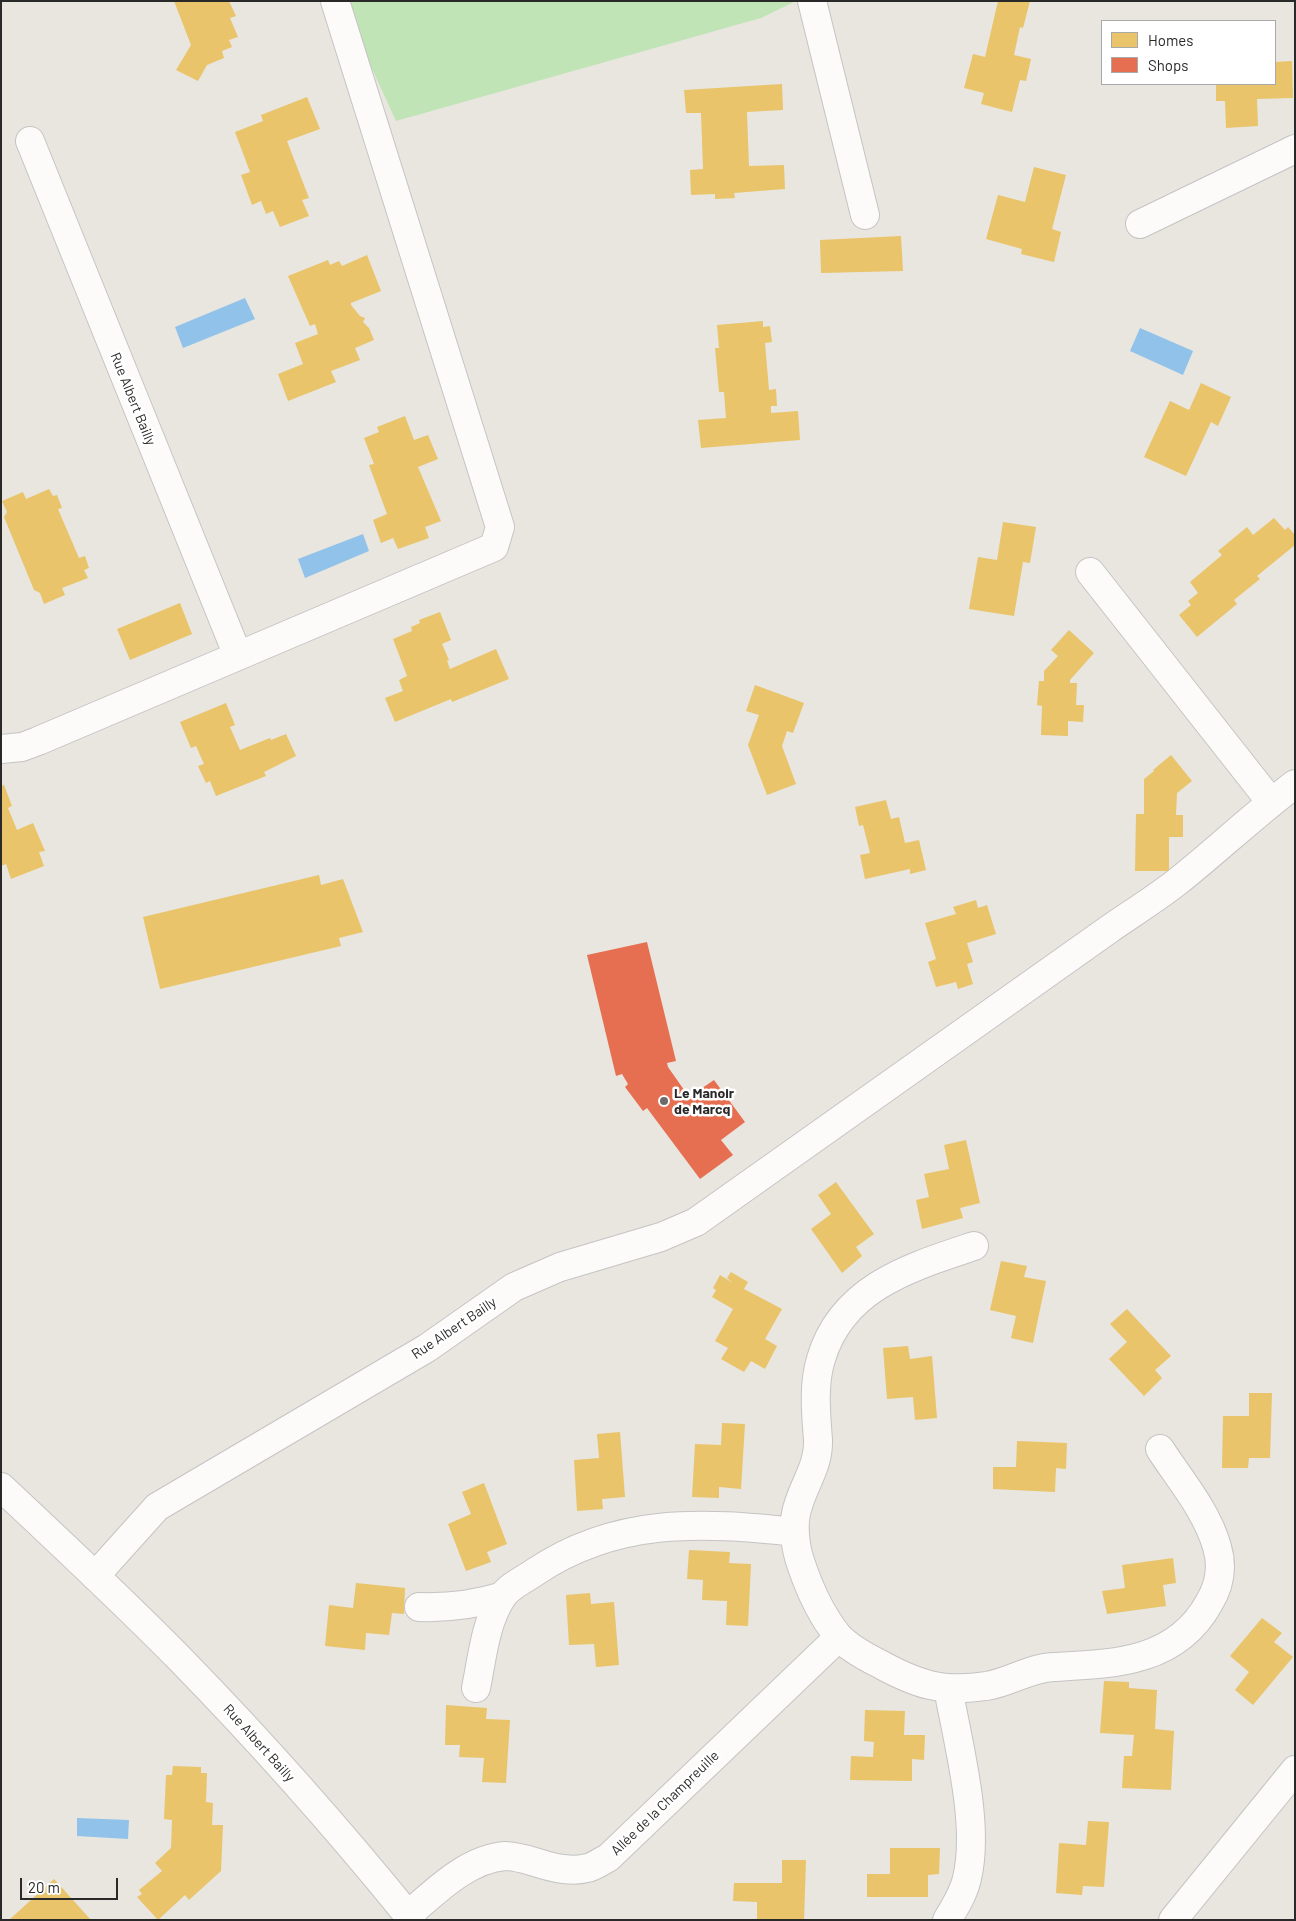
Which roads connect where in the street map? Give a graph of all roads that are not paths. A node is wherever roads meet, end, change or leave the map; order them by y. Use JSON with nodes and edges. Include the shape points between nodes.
{"nodes":[{"id":1,"x":335,"y":1,"type":"edge"},
{"id":2,"x":812,"y":1,"type":"edge"},
{"id":3,"x":30,"y":141,"type":"dead end"},
{"id":4,"x":1295,"y":149,"type":"edge"},
{"id":5,"x":866,"y":214,"type":"dead end"},
{"id":6,"x":1140,"y":224,"type":"dead end"},
{"id":7,"x":1090,"y":572,"type":"dead end"},
{"id":8,"x":238,"y":656,"type":"junction"},
{"id":9,"x":1,"y":749,"type":"edge"},
{"id":10,"x":1295,"y":784,"type":"edge"},
{"id":11,"x":1271,"y":802,"type":"junction"},
{"id":12,"x":974,"y":1246,"type":"dead end"},
{"id":13,"x":1160,"y":1449,"type":"dead end"},
{"id":14,"x":1,"y":1487,"type":"edge"},
{"id":15,"x":795,"y":1532,"type":"junction"},
{"id":16,"x":95,"y":1576,"type":"junction"},
{"id":17,"x":502,"y":1596,"type":"junction"},
{"id":18,"x":420,"y":1607,"type":"dead end"},
{"id":19,"x":840,"y":1637,"type":"junction"},
{"id":20,"x":476,"y":1688,"type":"dead end"},
{"id":21,"x":948,"y":1688,"type":"junction"},
{"id":22,"x":1295,"y":1770,"type":"edge"},
{"id":23,"x":410,"y":1917,"type":"edge"},
{"id":24,"x":947,"y":1920,"type":"edge"},
{"id":25,"x":1173,"y":1920,"type":"edge"}],
"edges":[{"from":1,"to":8,"type":"street","via":[[500,527],[494,547]]},
{"from":2,"to":5,"type":"street"},
{"from":3,"to":8,"type":"street","name":"Rue Albert Bailly"},
{"from":4,"to":6,"type":"street"},
{"from":7,"to":11,"type":"street"},
{"from":8,"to":9,"type":"street","via":[[38,741]]},
{"from":10,"to":11,"type":"street","name":"Rue Albert Bailly"},
{"from":11,"to":16,"type":"street","name":"Rue Albert Bailly","via":[[1157,897],[696,1222],[662,1237],[560,1267],[514,1287],[426,1348],[157,1507]]},
{"from":12,"to":15,"type":"street","via":[[921,1264],[882,1282],[865,1294],[839,1322],[821,1359],[816,1400],[818,1451],[797,1508]]},
{"from":13,"to":21,"type":"street","via":[[1202,1513],[1217,1545],[1221,1571],[1218,1584],[1199,1620],[1176,1641],[1143,1656],[1106,1664],[1050,1667],[988,1686]]},
{"from":14,"to":16,"type":"street","name":"Rue Albert Bailly"},
{"from":15,"to":17,"type":"street","via":[[715,1526],[661,1528],[616,1535],[564,1554]]},
{"from":15,"to":19,"type":"street","via":[[800,1563]]},
{"from":16,"to":23,"type":"street","name":"Rue Albert Bailly","via":[[247,1729]]},
{"from":17,"to":18,"type":"street","via":[[464,1606]]},
{"from":17,"to":20,"type":"street","via":[[488,1630]]},
{"from":19,"to":21,"type":"street","via":[[861,1654],[911,1680]]},
{"from":19,"to":23,"type":"street","name":"Allée de la Champreuille","via":[[608,1858],[588,1868],[565,1870],[523,1858],[505,1856],[486,1860],[446,1883]]},
{"from":21,"to":24,"type":"street","via":[[963,1767],[972,1843],[967,1880]]},
{"from":22,"to":25,"type":"street"}]}
